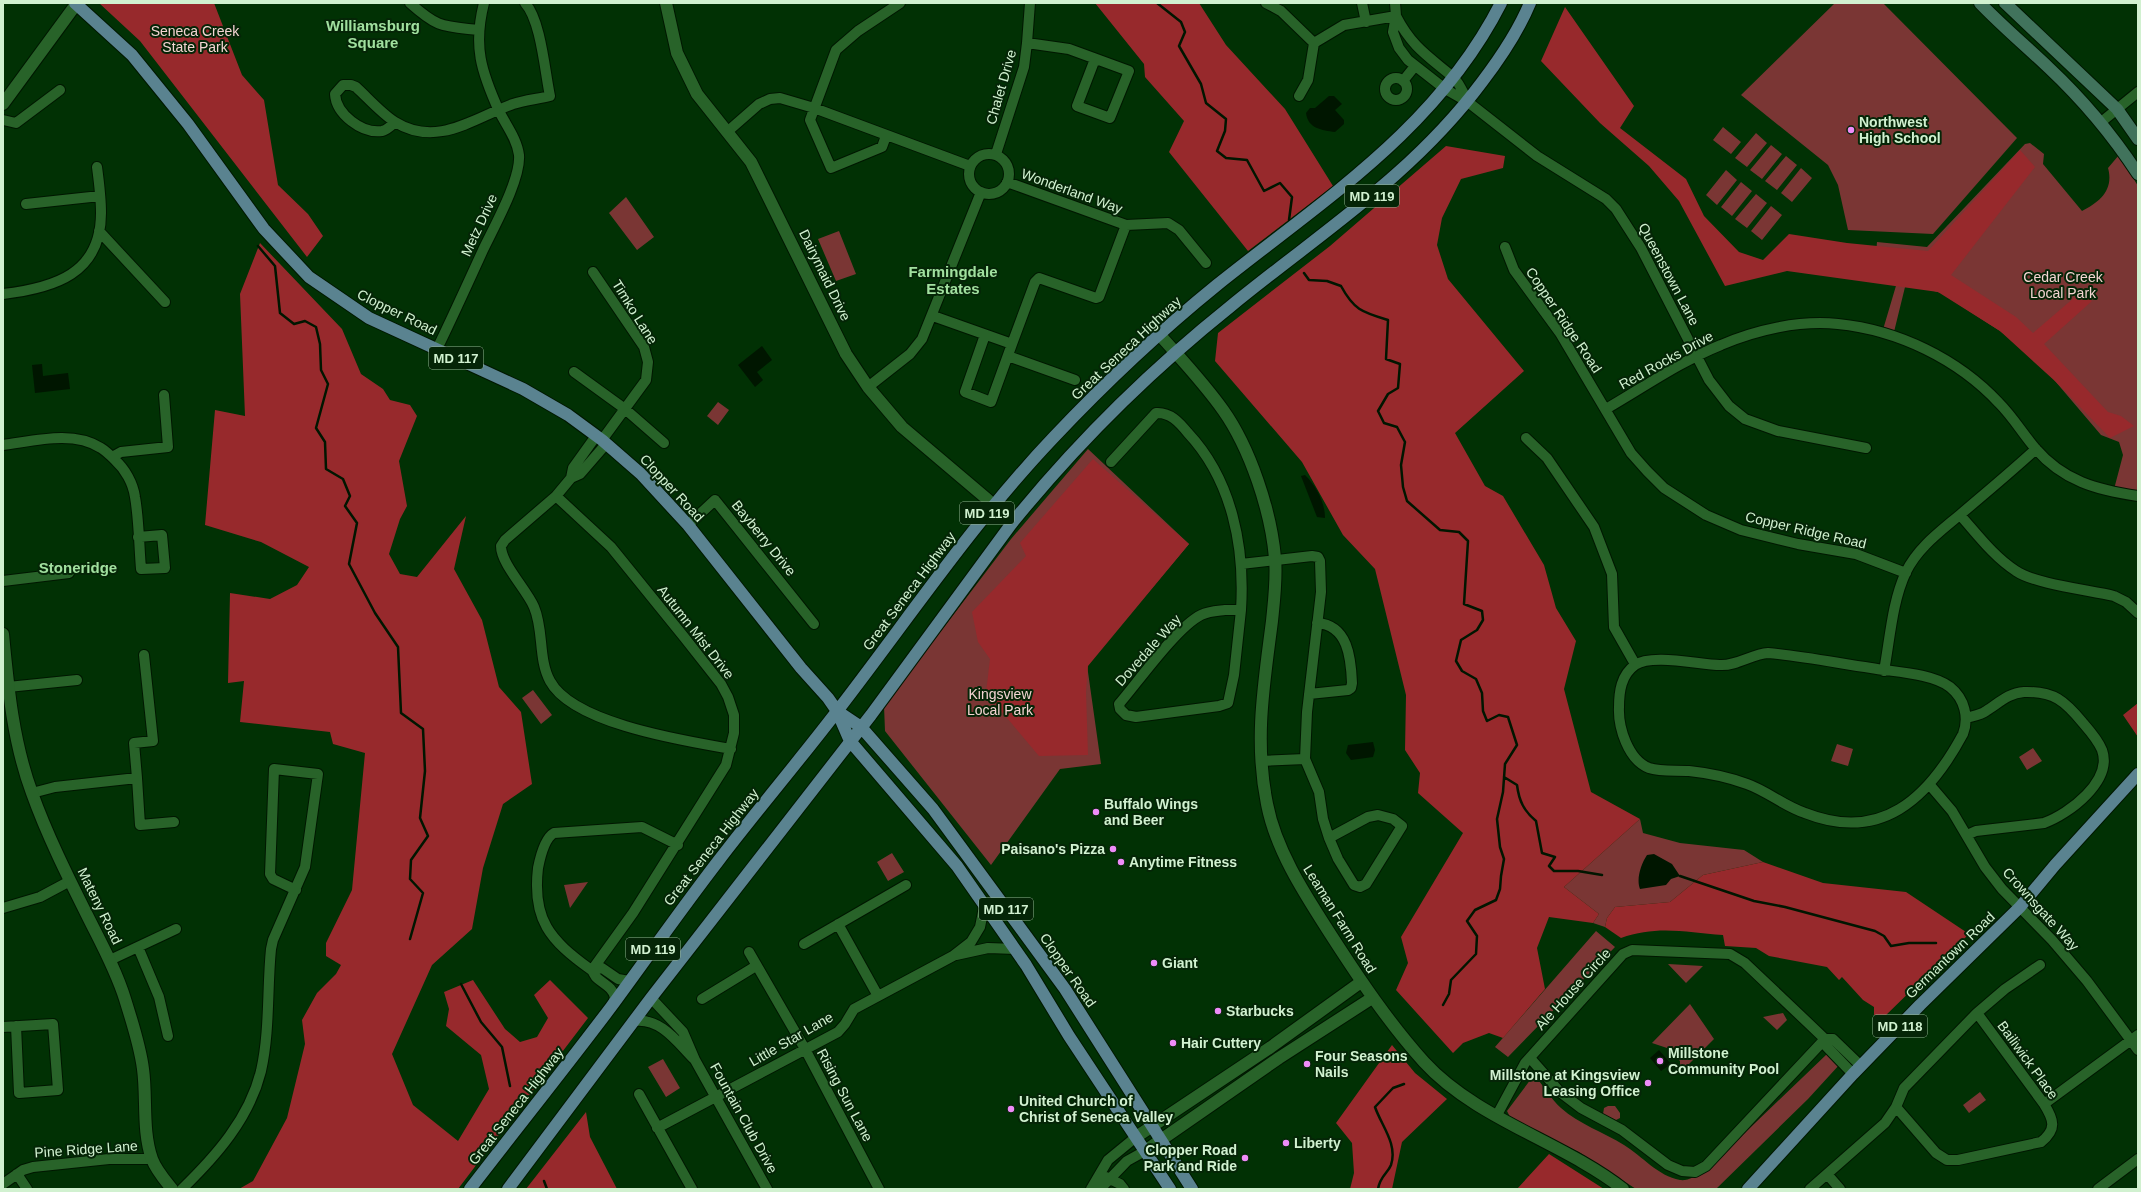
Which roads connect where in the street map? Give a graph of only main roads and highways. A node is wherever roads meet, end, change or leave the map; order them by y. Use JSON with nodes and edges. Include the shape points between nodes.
{"nodes":[{"id":1,"x":76,"y":3,"type":"edge"},
{"id":2,"x":1501,"y":3,"type":"edge"},
{"id":3,"x":1530,"y":3,"type":"edge"},
{"id":4,"x":1980,"y":3,"type":"edge"},
{"id":5,"x":2005,"y":3,"type":"edge"},
{"id":6,"x":2138,"y":139,"type":"edge"},
{"id":7,"x":2138,"y":174,"type":"edge"},
{"id":8,"x":837,"y":711,"type":"junction"},
{"id":9,"x":861,"y":727,"type":"junction"},
{"id":10,"x":850,"y":741,"type":"junction"},
{"id":11,"x":2138,"y":774,"type":"edge"},
{"id":12,"x":470,"y":1189,"type":"edge"},
{"id":13,"x":508,"y":1189,"type":"edge"},
{"id":14,"x":1170,"y":1189,"type":"edge"},
{"id":15,"x":1192,"y":1189,"type":"edge"},
{"id":16,"x":1748,"y":1189,"type":"edge"}],
"edges":[{"from":1,"to":8,"type":"main road","name":"Clopper Road","number":"MD 117","via":[[132,55],[188,124],[264,229],[309,277],[363,314],[524,389],[568,415],[601,440],[640,474],[688,525]]},
{"from":2,"to":8,"type":"main road","name":"Great Seneca Highway","number":"MD 119","via":[[1454,78],[1409,129],[1372,163],[1159,334],[1056,436],[992,505]]},
{"from":3,"to":9,"type":"main road","number":"MD 119","via":[[1522,24],[1503,54],[1468,102],[1426,148],[1390,181],[1230,306],[1100,423],[1012,523]]},
{"from":4,"to":7,"type":"main road","via":[[2050,68],[2118,144]]},
{"from":5,"to":6,"type":"main road","via":[[2117,109]]},
{"from":8,"to":9,"type":"main road","name":"Clopper Road","number":"MD 117"},
{"from":8,"to":10,"type":"main road","name":"Clopper Road","number":"MD 117"},
{"from":8,"to":12,"type":"main road","name":"Great Seneca Highway","number":"MD 119","via":[[720,859],[613,1004]]},
{"from":9,"to":10,"type":"main road","number":"MD 119"},
{"from":9,"to":15,"type":"main road","name":"Clopper Road","number":"MD 117","via":[[932,809],[1066,989]]},
{"from":10,"to":13,"type":"main road","number":"MD 119","via":[[651,998]]},
{"from":10,"to":14,"type":"main road","name":"Clopper Road","number":"MD 117","via":[[957,866],[1015,949]]},
{"from":11,"to":16,"type":"main road","name":"Germantown Road","number":"MD 118","via":[[2055,865],[2020,908],[1920,1004]]}]}
